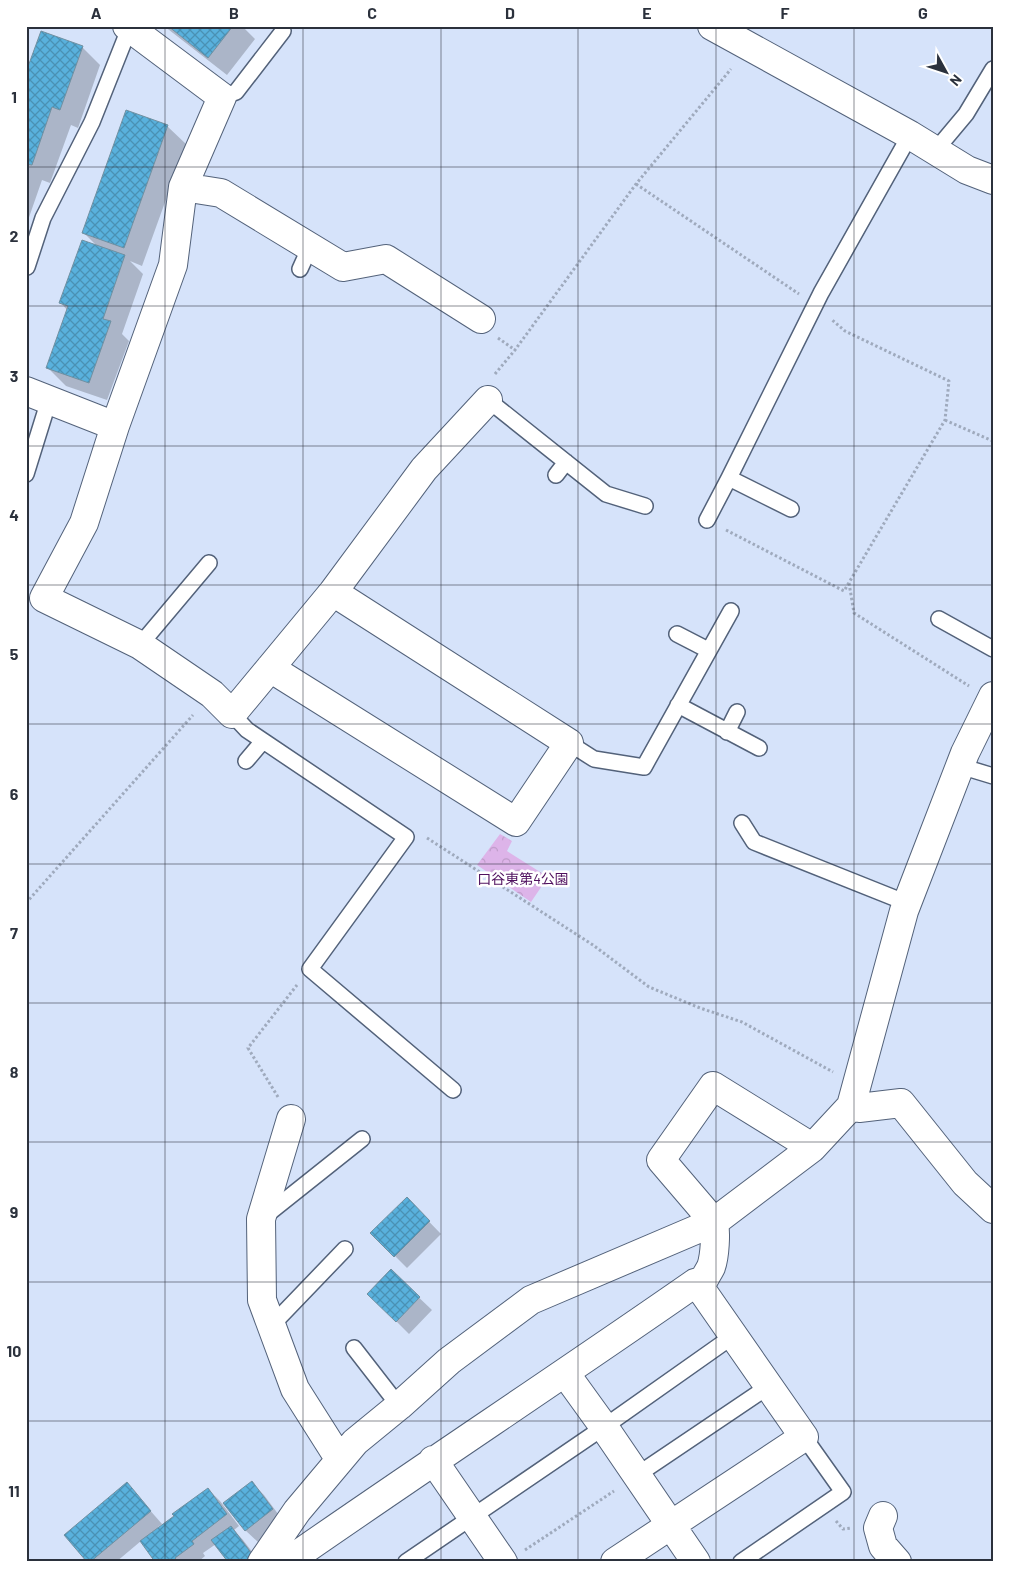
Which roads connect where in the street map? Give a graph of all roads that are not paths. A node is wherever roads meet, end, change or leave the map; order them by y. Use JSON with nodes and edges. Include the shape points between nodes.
{"nodes":[{"id":1,"x":712,"y":26,"type":"edge"},
{"id":2,"x":128,"y":27,"type":"edge"},
{"id":3,"x":283,"y":31,"type":"dead end"},
{"id":4,"x":993,"y":70,"type":"edge"},
{"id":5,"x":222,"y":97,"type":"junction"},
{"id":6,"x":910,"y":135,"type":"junction"},
{"id":7,"x":935,"y":152,"type":"junction"},
{"id":8,"x":993,"y":180,"type":"edge"},
{"id":9,"x":183,"y":187,"type":"junction"},
{"id":10,"x":27,"y":267,"type":"edge"},
{"id":11,"x":481,"y":319,"type":"dead end"},
{"id":12,"x":38,"y":395,"type":"edge"},
{"id":13,"x":488,"y":400,"type":"joint"},
{"id":14,"x":115,"y":426,"type":"junction"},
{"id":15,"x":566,"y":462,"type":"junction"},
{"id":16,"x":26,"y":474,"type":"edge"},
{"id":17,"x":556,"y":475,"type":"dead end"},
{"id":18,"x":729,"y":478,"type":"junction"},
{"id":19,"x":645,"y":506,"type":"dead end"},
{"id":20,"x":791,"y":509,"type":"dead end"},
{"id":21,"x":707,"y":520,"type":"road end"},
{"id":22,"x":209,"y":562,"type":"dead end"},
{"id":23,"x":334,"y":592,"type":"junction"},
{"id":24,"x":731,"y":611,"type":"dead end"},
{"id":25,"x":938,"y":619,"type":"dead end"},
{"id":26,"x":677,"y":634,"type":"dead end"},
{"id":27,"x":140,"y":645,"type":"junction"},
{"id":28,"x":993,"y":649,"type":"edge"},
{"id":29,"x":708,"y":650,"type":"junction"},
{"id":30,"x":270,"y":668,"type":"junction"},
{"id":31,"x":992,"y":698,"type":"edge"},
{"id":32,"x":678,"y":705,"type":"junction"},
{"id":33,"x":737,"y":712,"type":"dead end"},
{"id":34,"x":232,"y":714,"type":"junction"},
{"id":35,"x":727,"y":732,"type":"junction"},
{"id":36,"x":263,"y":741,"type":"junction"},
{"id":37,"x":569,"y":743,"type":"junction"},
{"id":38,"x":759,"y":748,"type":"dead end"},
{"id":39,"x":246,"y":761,"type":"dead end"},
{"id":40,"x":960,"y":766,"type":"junction"},
{"id":41,"x":993,"y":776,"type":"edge"},
{"id":42,"x":742,"y":823,"type":"dead end"},
{"id":43,"x":907,"y":903,"type":"junction"},
{"id":44,"x":452,"y":1090,"type":"dead end"},
{"id":45,"x":855,"y":1096,"type":"junction"},
{"id":46,"x":291,"y":1119,"type":"road end"},
{"id":47,"x":362,"y":1139,"type":"dead end"},
{"id":48,"x":809,"y":1150,"type":"junction"},
{"id":49,"x":993,"y":1209,"type":"edge"},
{"id":50,"x":261,"y":1219,"type":"junction"},
{"id":51,"x":714,"y":1222,"type":"junction"},
{"id":52,"x":345,"y":1249,"type":"dead end"},
{"id":53,"x":702,"y":1282,"type":"junction"},
{"id":54,"x":271,"y":1326,"type":"junction"},
{"id":55,"x":733,"y":1336,"type":"junction"},
{"id":56,"x":354,"y":1348,"type":"dead end"},
{"id":57,"x":565,"y":1374,"type":"junction"},
{"id":58,"x":769,"y":1386,"type":"junction"},
{"id":59,"x":399,"y":1406,"type":"junction"},
{"id":60,"x":604,"y":1427,"type":"junction"},
{"id":61,"x":804,"y":1437,"type":"junction"},
{"id":62,"x":340,"y":1460,"type":"junction"},
{"id":63,"x":433,"y":1460,"type":"junction"},
{"id":64,"x":637,"y":1475,"type":"junction"},
{"id":65,"x":472,"y":1516,"type":"junction"},
{"id":66,"x":881,"y":1522,"type":"road end"},
{"id":67,"x":671,"y":1524,"type":"junction"},
{"id":68,"x":514,"y":1556,"type":"edge"},
{"id":69,"x":262,"y":1562,"type":"edge"},
{"id":70,"x":286,"y":1562,"type":"edge"},
{"id":71,"x":406,"y":1562,"type":"edge"},
{"id":72,"x":615,"y":1562,"type":"edge"},
{"id":73,"x":696,"y":1562,"type":"edge"},
{"id":74,"x":741,"y":1562,"type":"edge"},
{"id":75,"x":897,"y":1562,"type":"edge"}],
"edges":[{"from":1,"to":6,"type":"street"},
{"from":2,"to":5,"type":"street"},
{"from":2,"to":10,"type":"lane","via":[[92,122],[43,218]]},
{"from":3,"to":5,"type":"lane","via":[[236,92]]},
{"from":4,"to":7,"type":"lane","via":[[966,114]]},
{"from":5,"to":9,"type":"street"},
{"from":6,"to":7,"type":"street"},
{"from":6,"to":18,"type":"lane","via":[[815,305]]},
{"from":7,"to":8,"type":"street","via":[[966,170]]},
{"from":9,"to":11,"type":"street","via":[[221,193],[305,258],[343,267],[386,259]]},
{"from":9,"to":14,"type":"street","via":[[172,265]]},
{"from":12,"to":14,"type":"street"},
{"from":12,"to":16,"type":"lane"},
{"from":13,"to":15,"type":"lane"},
{"from":13,"to":23,"type":"street","via":[[424,469]]},
{"from":14,"to":27,"type":"street","via":[[84,523],[44,598]]},
{"from":15,"to":17,"type":"lane"},
{"from":15,"to":19,"type":"lane","via":[[606,494]]},
{"from":18,"to":20,"type":"lane"},
{"from":18,"to":21,"type":"lane"},
{"from":22,"to":27,"type":"lane"},
{"from":23,"to":30,"type":"street"},
{"from":23,"to":37,"type":"street"},
{"from":24,"to":29,"type":"lane"},
{"from":25,"to":28,"type":"lane"},
{"from":26,"to":29,"type":"lane"},
{"from":27,"to":34,"type":"street","via":[[212,694]]},
{"from":29,"to":32,"type":"lane"},
{"from":30,"to":34,"type":"street"},
{"from":30,"to":37,"type":"street","via":[[516,822]]},
{"from":31,"to":40,"type":"street"},
{"from":32,"to":35,"type":"lane"},
{"from":32,"to":37,"type":"lane","via":[[644,767],[594,759]]},
{"from":33,"to":35,"type":"lane"},
{"from":34,"to":36,"type":"lane"},
{"from":35,"to":38,"type":"lane"},
{"from":36,"to":39,"type":"lane"},
{"from":36,"to":44,"type":"lane","via":[[406,837],[310,969]]},
{"from":40,"to":41,"type":"lane"},
{"from":40,"to":43,"type":"street"},
{"from":42,"to":43,"type":"lane","via":[[754,842]]},
{"from":43,"to":45,"type":"street"},
{"from":45,"to":48,"type":"street"},
{"from":45,"to":49,"type":"street","via":[[858,1108],[901,1103],[965,1183]]},
{"from":46,"to":50,"type":"street"},
{"from":47,"to":50,"type":"lane"},
{"from":48,"to":51,"type":"street"},
{"from":48,"to":51,"type":"street","via":[[802,1141],[713,1086],[661,1160]]},
{"from":50,"to":54,"type":"street","via":[[262,1300]]},
{"from":51,"to":53,"type":"street","via":[[712,1265]]},
{"from":51,"to":59,"type":"street","via":[[531,1300],[449,1361]]},
{"from":52,"to":54,"type":"lane"},
{"from":53,"to":55,"type":"street","via":[[701,1289]]},
{"from":53,"to":57,"type":"street","via":[[695,1283]]},
{"from":54,"to":62,"type":"street","via":[[295,1390]]},
{"from":55,"to":58,"type":"street"},
{"from":55,"to":60,"type":"lane"},
{"from":56,"to":59,"type":"lane"},
{"from":57,"to":60,"type":"street"},
{"from":57,"to":63,"type":"street"},
{"from":58,"to":61,"type":"street"},
{"from":58,"to":64,"type":"lane"},
{"from":59,"to":62,"type":"street","via":[[355,1442]]},
{"from":60,"to":64,"type":"street"},
{"from":60,"to":65,"type":"lane"},
{"from":61,"to":67,"type":"street"},
{"from":61,"to":74,"type":"lane","via":[[843,1492]]},
{"from":62,"to":69,"type":"street","via":[[297,1511]]},
{"from":63,"to":65,"type":"street"},
{"from":63,"to":70,"type":"street"},
{"from":64,"to":67,"type":"street"},
{"from":65,"to":68,"type":"street"},
{"from":65,"to":71,"type":"lane"},
{"from":66,"to":75,"type":"street","via":[[883,1546]]},
{"from":67,"to":72,"type":"street"},
{"from":67,"to":73,"type":"street"}]}
